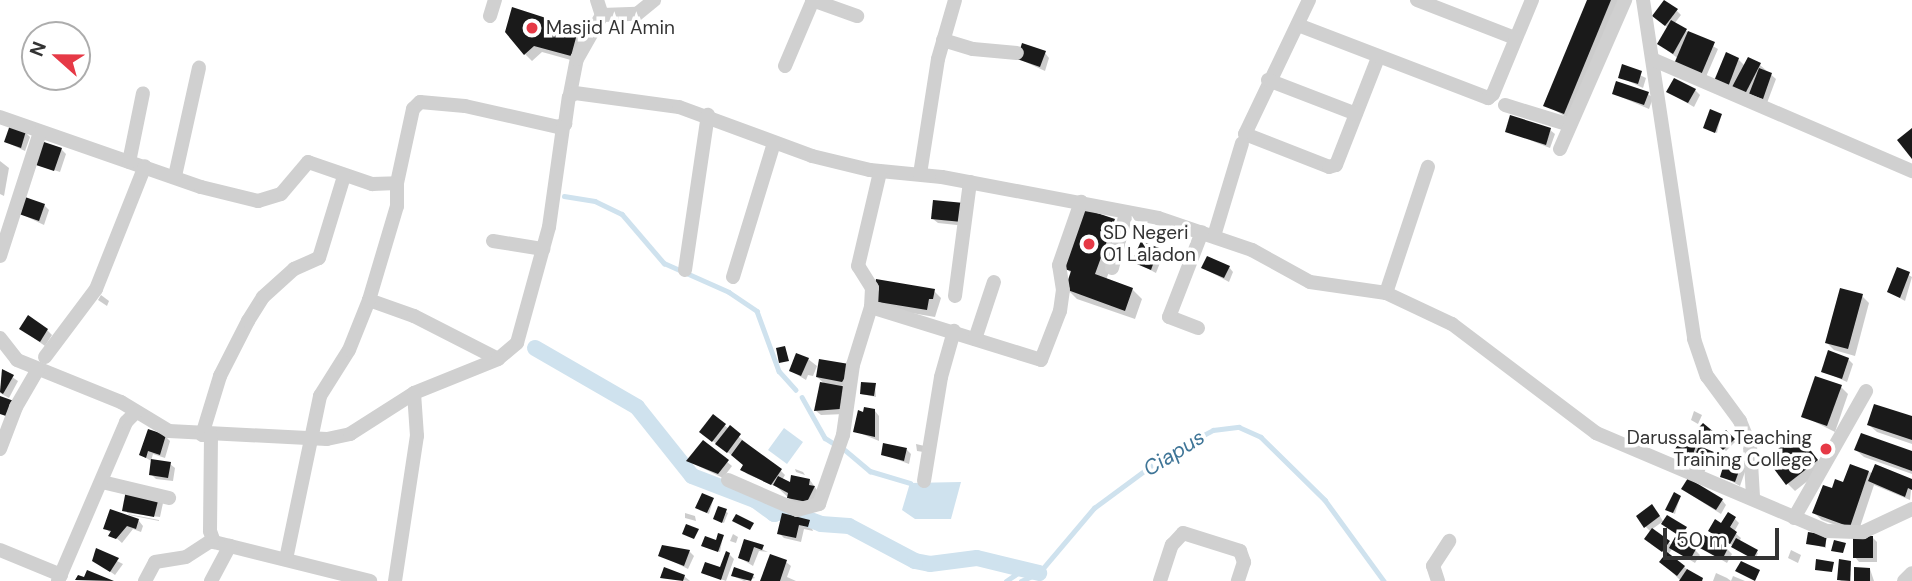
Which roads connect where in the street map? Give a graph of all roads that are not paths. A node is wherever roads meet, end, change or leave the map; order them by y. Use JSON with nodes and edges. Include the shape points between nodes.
{"nodes":[{"id":1,"x":495,"y":0,"type":"edge"},
{"id":2,"x":597,"y":0,"type":"edge"},
{"id":3,"x":654,"y":0,"type":"edge"},
{"id":4,"x":812,"y":0,"type":"edge"},
{"id":5,"x":955,"y":0,"type":"edge"},
{"id":6,"x":1309,"y":0,"type":"edge"},
{"id":7,"x":1417,"y":0,"type":"edge"},
{"id":8,"x":1532,"y":0,"type":"edge"},
{"id":9,"x":1625,"y":0,"type":"edge"},
{"id":10,"x":1643,"y":0,"type":"edge"},
{"id":11,"x":602,"y":15,"type":"junction"},
{"id":12,"x":490,"y":16,"type":"dead end"},
{"id":13,"x":856,"y":16,"type":"dead end"},
{"id":14,"x":1298,"y":25,"type":"junction"},
{"id":15,"x":1516,"y":38,"type":"junction"},
{"id":16,"x":943,"y":40,"type":"junction"},
{"id":17,"x":1017,"y":53,"type":"dead end"},
{"id":18,"x":1378,"y":58,"type":"junction"},
{"id":19,"x":1654,"y":60,"type":"junction"},
{"id":20,"x":785,"y":66,"type":"dead end"},
{"id":21,"x":198,"y":68,"type":"dead end"},
{"id":22,"x":1268,"y":80,"type":"junction"},
{"id":23,"x":143,"y":93,"type":"dead end"},
{"id":24,"x":570,"y":94,"type":"junction"},
{"id":25,"x":1505,"y":105,"type":"dead end"},
{"id":26,"x":1356,"y":114,"type":"junction"},
{"id":27,"x":708,"y":115,"type":"junction"},
{"id":28,"x":0,"y":117,"type":"edge"},
{"id":29,"x":1570,"y":125,"type":"junction"},
{"id":30,"x":563,"y":127,"type":"junction"},
{"id":31,"x":40,"y":132,"type":"junction"},
{"id":32,"x":774,"y":143,"type":"junction"},
{"id":33,"x":1242,"y":143,"type":"dead end"},
{"id":34,"x":1560,"y":149,"type":"dead end"},
{"id":35,"x":129,"y":162,"type":"junction"},
{"id":36,"x":145,"y":166,"type":"junction"},
{"id":37,"x":1428,"y":167,"type":"dead end"},
{"id":38,"x":1912,"y":171,"type":"edge"},
{"id":39,"x":880,"y":172,"type":"junction"},
{"id":40,"x":920,"y":174,"type":"junction"},
{"id":41,"x":176,"y":176,"type":"junction"},
{"id":42,"x":344,"y":176,"type":"junction"},
{"id":43,"x":970,"y":182,"type":"junction"},
{"id":44,"x":397,"y":183,"type":"junction"},
{"id":45,"x":1081,"y":202,"type":"junction"},
{"id":46,"x":1126,"y":213,"type":"junction"},
{"id":47,"x":1208,"y":234,"type":"junction"},
{"id":48,"x":493,"y":242,"type":"dead end"},
{"id":49,"x":543,"y":250,"type":"junction"},
{"id":50,"x":0,"y":256,"type":"edge"},
{"id":51,"x":1112,"y":268,"type":"dead end"},
{"id":52,"x":685,"y":270,"type":"dead end"},
{"id":53,"x":733,"y":277,"type":"dead end"},
{"id":54,"x":993,"y":282,"type":"dead end"},
{"id":55,"x":1386,"y":293,"type":"junction"},
{"id":56,"x":955,"y":296,"type":"dead end"},
{"id":57,"x":369,"y":300,"type":"junction"},
{"id":58,"x":871,"y":307,"type":"junction"},
{"id":59,"x":1198,"y":328,"type":"dead end"},
{"id":60,"x":954,"y":331,"type":"junction"},
{"id":61,"x":0,"y":338,"type":"edge"},
{"id":62,"x":975,"y":339,"type":"junction"},
{"id":63,"x":498,"y":359,"type":"junction"},
{"id":64,"x":42,"y":363,"type":"junction"},
{"id":65,"x":1866,"y":391,"type":"dead end"},
{"id":66,"x":414,"y":393,"type":"junction"},
{"id":67,"x":136,"y":412,"type":"junction"},
{"id":68,"x":207,"y":435,"type":"junction"},
{"id":69,"x":311,"y":437,"type":"junction"},
{"id":70,"x":0,"y":449,"type":"edge"},
{"id":71,"x":728,"y":480,"type":"dead end"},
{"id":72,"x":924,"y":481,"type":"dead end"},
{"id":73,"x":102,"y":482,"type":"junction"},
{"id":74,"x":1753,"y":497,"type":"junction"},
{"id":75,"x":169,"y":498,"type":"dead end"},
{"id":76,"x":1910,"y":512,"type":"edge"},
{"id":77,"x":1794,"y":517,"type":"junction"},
{"id":78,"x":212,"y":540,"type":"junction"},
{"id":79,"x":1448,"y":541,"type":"dead end"},
{"id":80,"x":230,"y":546,"type":"junction"},
{"id":81,"x":0,"y":551,"type":"edge"},
{"id":82,"x":286,"y":559,"type":"junction"},
{"id":83,"x":1912,"y":573,"type":"edge"},
{"id":84,"x":60,"y":578,"type":"edge"},
{"id":85,"x":399,"y":580,"type":"edge"},
{"id":86,"x":145,"y":581,"type":"edge"},
{"id":87,"x":211,"y":581,"type":"edge"},
{"id":88,"x":369,"y":581,"type":"edge"},
{"id":89,"x":1160,"y":581,"type":"edge"},
{"id":90,"x":1238,"y":581,"type":"edge"},
{"id":91,"x":1438,"y":581,"type":"edge"},
{"id":92,"x":1904,"y":581,"type":"edge"}],
"edges":[{"from":1,"to":12,"type":"street"},
{"from":2,"to":11,"type":"street"},
{"from":3,"to":11,"type":"street","via":[[637,14]]},
{"from":4,"to":13,"type":"street"},
{"from":4,"to":20,"type":"street"},
{"from":5,"to":16,"type":"street"},
{"from":6,"to":14,"type":"street"},
{"from":7,"to":15,"type":"street"},
{"from":8,"to":15,"type":"street"},
{"from":9,"to":29,"type":"street"},
{"from":10,"to":19,"type":"street"},
{"from":11,"to":24,"type":"street","via":[[577,59]]},
{"from":14,"to":18,"type":"street"},
{"from":14,"to":22,"type":"street"},
{"from":15,"to":18,"type":"street","via":[[1488,98]]},
{"from":16,"to":17,"type":"street","via":[[973,49]]},
{"from":16,"to":40,"type":"street"},
{"from":18,"to":26,"type":"street"},
{"from":19,"to":38,"type":"street"},
{"from":19,"to":74,"type":"street","via":[[1694,339],[1707,376],[1740,421],[1750,446]]},
{"from":21,"to":41,"type":"street"},
{"from":22,"to":26,"type":"street"},
{"from":22,"to":26,"type":"street","via":[[1245,134],[1329,167],[1336,165]]},
{"from":23,"to":35,"type":"street"},
{"from":24,"to":27,"type":"street","via":[[637,100]]},
{"from":24,"to":30,"type":"street"},
{"from":25,"to":29,"type":"street"},
{"from":27,"to":32,"type":"street"},
{"from":27,"to":52,"type":"street"},
{"from":28,"to":31,"type":"street"},
{"from":29,"to":34,"type":"street"},
{"from":30,"to":44,"type":"street","via":[[465,106],[417,102]]},
{"from":30,"to":49,"type":"street","via":[[562,158]]},
{"from":31,"to":35,"type":"street"},
{"from":31,"to":50,"type":"street"},
{"from":32,"to":39,"type":"street"},
{"from":32,"to":53,"type":"street"},
{"from":33,"to":47,"type":"street"},
{"from":35,"to":36,"type":"street"},
{"from":36,"to":41,"type":"street"},
{"from":36,"to":64,"type":"street","via":[[96,289]]},
{"from":37,"to":55,"type":"street"},
{"from":39,"to":40,"type":"street"},
{"from":39,"to":58,"type":"street","via":[[858,266],[872,288]]},
{"from":40,"to":43,"type":"street"},
{"from":41,"to":42,"type":"street","via":[[213,191],[258,201],[281,194],[306,162]]},
{"from":42,"to":44,"type":"street","via":[[382,186]]},
{"from":42,"to":68,"type":"street","via":[[318,258],[294,269],[258,305],[220,376]]},
{"from":43,"to":45,"type":"street"},
{"from":43,"to":56,"type":"street"},
{"from":44,"to":57,"type":"street","via":[[397,206]]},
{"from":45,"to":46,"type":"street"},
{"from":45,"to":62,"type":"street","via":[[1059,265],[1063,295],[1045,355],[1036,360]]},
{"from":46,"to":47,"type":"street"},
{"from":46,"to":51,"type":"street"},
{"from":47,"to":55,"type":"street","via":[[1260,254],[1310,282]]},
{"from":47,"to":59,"type":"street","via":[[1169,317]]},
{"from":48,"to":49,"type":"street"},
{"from":49,"to":63,"type":"street","via":[[517,344]]},
{"from":54,"to":62,"type":"street"},
{"from":55,"to":74,"type":"street","via":[[1452,324],[1596,433]]},
{"from":57,"to":63,"type":"street","via":[[414,316]]},
{"from":57,"to":69,"type":"street","via":[[349,351],[320,396]]},
{"from":58,"to":60,"type":"street"},
{"from":58,"to":71,"type":"street","via":[[853,365],[843,435],[819,504],[797,510]]},
{"from":60,"to":62,"type":"street"},
{"from":60,"to":72,"type":"street","via":[[941,377]]},
{"from":61,"to":64,"type":"street","via":[[12,357]]},
{"from":63,"to":66,"type":"street"},
{"from":64,"to":67,"type":"street"},
{"from":64,"to":70,"type":"street","via":[[16,407]]},
{"from":65,"to":77,"type":"street"},
{"from":66,"to":69,"type":"street","via":[[351,434]]},
{"from":66,"to":85,"type":"street","via":[[417,436]]},
{"from":67,"to":68,"type":"street","via":[[169,431]]},
{"from":67,"to":73,"type":"street","via":[[126,422]]},
{"from":68,"to":69,"type":"street"},
{"from":68,"to":78,"type":"street"},
{"from":69,"to":82,"type":"street"},
{"from":73,"to":75,"type":"street"},
{"from":73,"to":84,"type":"street"},
{"from":74,"to":77,"type":"street"},
{"from":76,"to":77,"type":"street","via":[[1854,534],[1828,531]]},
{"from":78,"to":80,"type":"street"},
{"from":78,"to":86,"type":"street","via":[[186,557],[155,562]]},
{"from":79,"to":91,"type":"street","via":[[1433,566]]},
{"from":80,"to":82,"type":"street"},
{"from":80,"to":87,"type":"street"},
{"from":81,"to":84,"type":"street"},
{"from":82,"to":88,"type":"street"},
{"from":83,"to":92,"type":"street"},
{"from":89,"to":90,"type":"street","via":[[1172,545],[1183,533],[1240,551],[1244,562]]}]}
